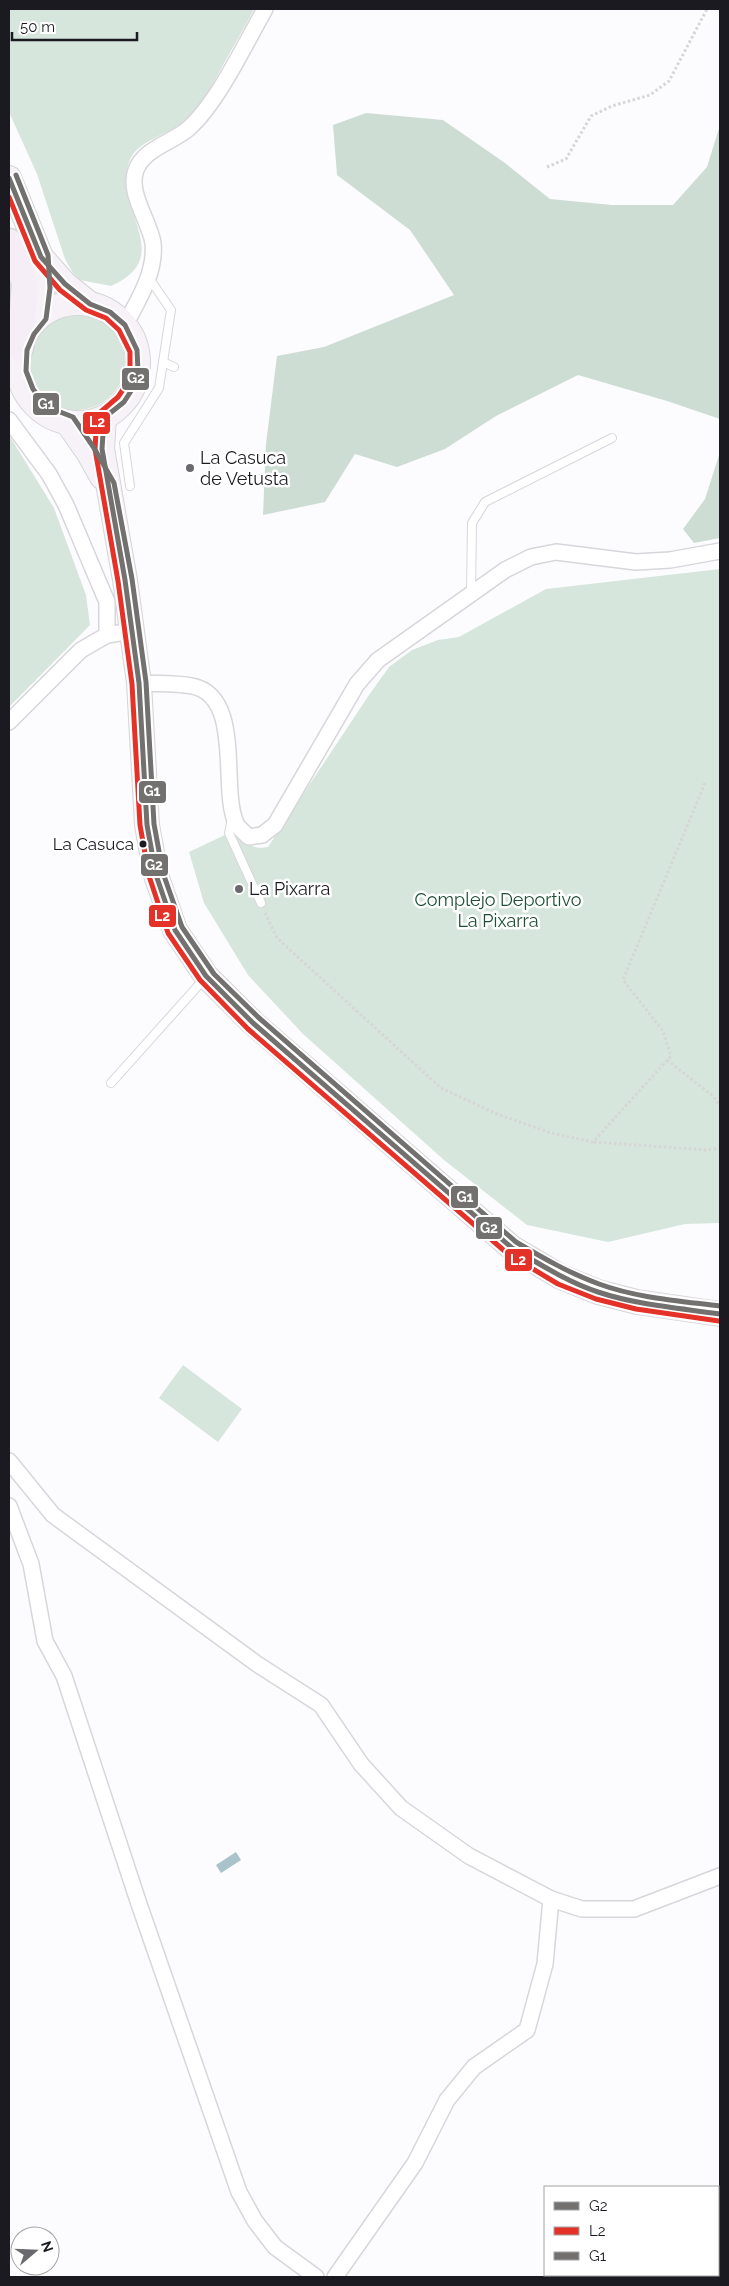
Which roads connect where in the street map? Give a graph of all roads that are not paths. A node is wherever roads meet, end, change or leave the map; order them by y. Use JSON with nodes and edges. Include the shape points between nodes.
{"nodes":[{"id":1,"x":265,"y":9,"type":"edge"},
{"id":2,"x":9,"y":178,"type":"edge"},
{"id":3,"x":9,"y":242,"type":"edge"},
{"id":4,"x":41,"y":257,"type":"junction"},
{"id":5,"x":149,"y":278,"type":"junction"},
{"id":6,"x":90,"y":304,"type":"junction"},
{"id":7,"x":39,"y":317,"type":"junction"},
{"id":8,"x":125,"y":326,"type":"junction"},
{"id":9,"x":20,"y":348,"type":"junction"},
{"id":10,"x":163,"y":362,"type":"junction"},
{"id":11,"x":174,"y":367,"type":"dead end"},
{"id":12,"x":104,"y":418,"type":"junction"},
{"id":13,"x":9,"y":420,"type":"edge"},
{"id":14,"x":67,"y":422,"type":"junction"},
{"id":15,"x":612,"y":438,"type":"dead end"},
{"id":16,"x":118,"y":486,"type":"junction"},
{"id":17,"x":720,"y":551,"type":"edge"},
{"id":18,"x":470,"y":594,"type":"junction"},
{"id":19,"x":132,"y":631,"type":"junction"},
{"id":20,"x":107,"y":635,"type":"junction"},
{"id":21,"x":139,"y":683,"type":"junction"},
{"id":22,"x":9,"y":722,"type":"edge"},
{"id":23,"x":233,"y":813,"type":"junction"},
{"id":24,"x":261,"y":903,"type":"road end"},
{"id":25,"x":206,"y":976,"type":"junction"},
{"id":26,"x":111,"y":1082,"type":"dead end"},
{"id":27,"x":720,"y":1314,"type":"edge"},
{"id":28,"x":9,"y":1461,"type":"edge"},
{"id":29,"x":9,"y":1506,"type":"edge"},
{"id":30,"x":720,"y":1876,"type":"edge"},
{"id":31,"x":551,"y":1899,"type":"junction"},
{"id":32,"x":315,"y":2277,"type":"edge"},
{"id":33,"x":335,"y":2277,"type":"edge"}],
"edges":[{"from":1,"to":5,"type":"street","via":[[210,105],[189,129],[149,154],[136,170],[135,190],[153,244]]},
{"from":2,"to":4,"type":"highway"},
{"from":3,"to":9,"type":"highway","via":[[25,283]]},
{"from":4,"to":6,"type":"highway","via":[[65,284]]},
{"from":4,"to":7,"type":"highway","via":[[43,288]]},
{"from":5,"to":8,"type":"street"},
{"from":5,"to":10,"type":"lane","via":[[170,310]]},
{"from":6,"to":7,"type":"highway","via":[[69,303]]},
{"from":6,"to":8,"type":"highway","via":[[110,312]]},
{"from":7,"to":9,"type":"highway","via":[[28,330]]},
{"from":8,"to":12,"type":"highway","via":[[137,350],[138,371],[124,402]]},
{"from":9,"to":14,"type":"highway","via":[[18,372],[26,393],[37,407]]},
{"from":10,"to":11,"type":"lane"},
{"from":10,"to":16,"type":"lane","via":[[159,388],[124,443]]},
{"from":12,"to":14,"type":"highway","via":[[89,423]]},
{"from":12,"to":16,"type":"highway","via":[[102,449]]},
{"from":13,"to":20,"type":"street","via":[[66,505],[107,602]]},
{"from":14,"to":16,"type":"highway"},
{"from":15,"to":18,"type":"lane","via":[[485,502],[472,522]]},
{"from":16,"to":19,"type":"highway"},
{"from":17,"to":18,"type":"street","via":[[636,562],[556,552],[531,557]]},
{"from":18,"to":23,"type":"street","via":[[378,660],[357,684],[275,824],[262,835],[249,837],[236,824]]},
{"from":19,"to":20,"type":"street"},
{"from":19,"to":21,"type":"highway"},
{"from":20,"to":22,"type":"street","via":[[81,650]]},
{"from":21,"to":23,"type":"street","via":[[194,686],[210,694],[220,709],[226,728]]},
{"from":21,"to":25,"type":"highway","via":[[147,825],[156,875],[175,930]]},
{"from":23,"to":24,"type":"lane","via":[[229,833]]},
{"from":25,"to":26,"type":"lane"},
{"from":25,"to":27,"type":"highway","via":[[253,1023],[512,1248],[561,1277],[598,1292],[637,1302]]},
{"from":28,"to":31,"type":"street","via":[[53,1515],[257,1664],[321,1704],[361,1764],[401,1808],[469,1856]]},
{"from":29,"to":32,"type":"street","via":[[31,1564],[45,1641],[64,1676],[239,2192],[255,2221],[275,2246]]},
{"from":30,"to":31,"type":"street","via":[[634,1909],[582,1909]]},
{"from":31,"to":33,"type":"street","via":[[545,1964],[527,2030],[474,2067],[447,2100],[415,2163]]}]}
